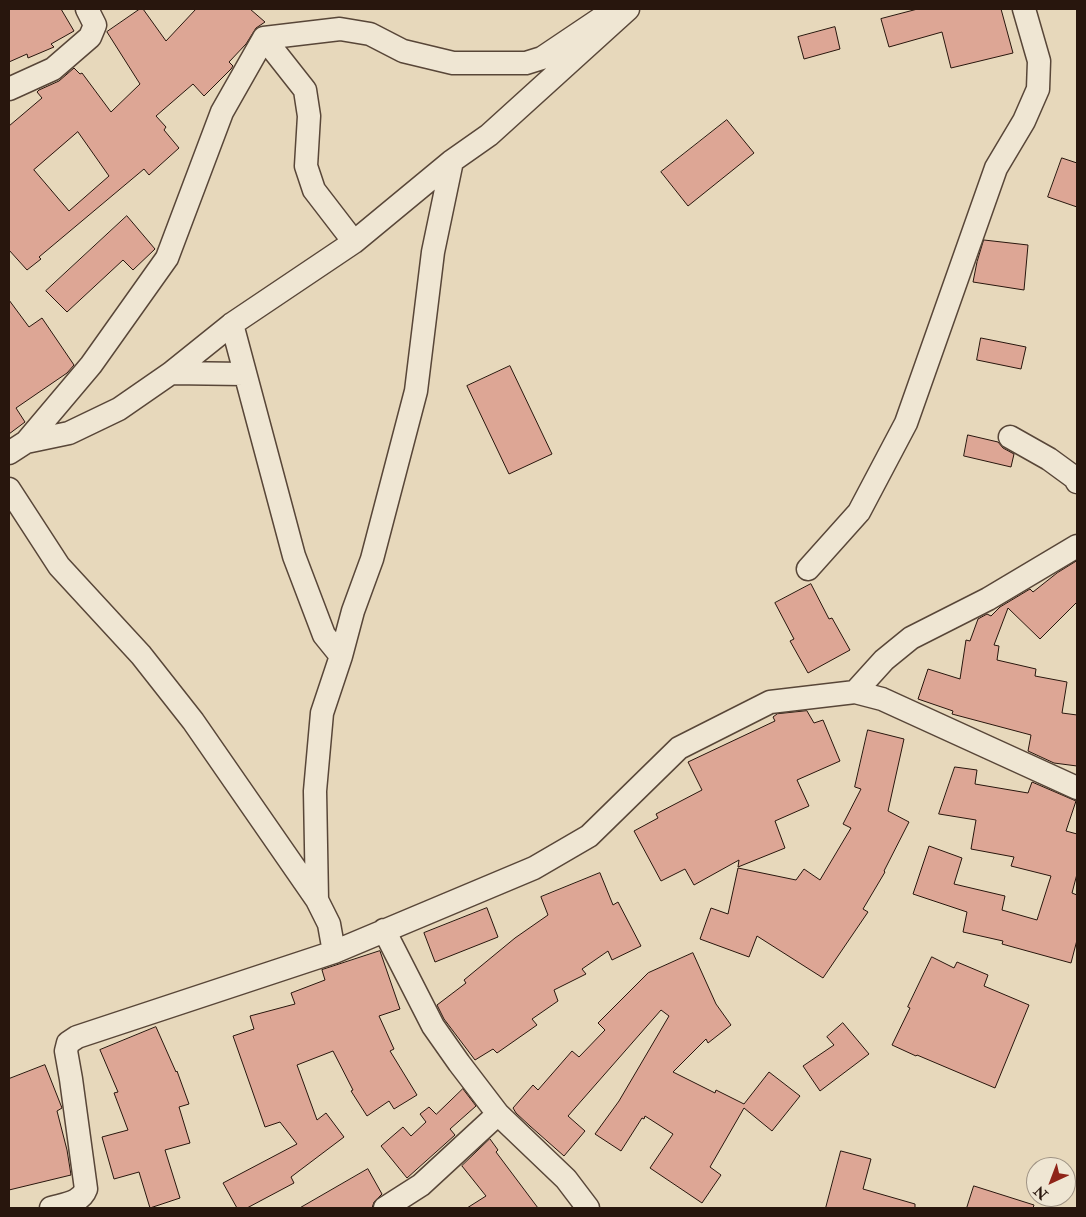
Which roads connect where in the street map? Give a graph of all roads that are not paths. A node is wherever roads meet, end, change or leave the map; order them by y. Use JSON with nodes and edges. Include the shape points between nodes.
{"nodes":[{"id":1,"x":87,"y":9,"type":"edge"},
{"id":2,"x":615,"y":9,"type":"edge"},
{"id":3,"x":628,"y":9,"type":"edge"},
{"id":4,"x":1024,"y":9,"type":"edge"},
{"id":5,"x":264,"y":38,"type":"junction"},
{"id":6,"x":9,"y":89,"type":"edge"},
{"id":7,"x":452,"y":161,"type":"junction"},
{"id":8,"x":354,"y":242,"type":"junction"},
{"id":9,"x":232,"y":324,"type":"junction"},
{"id":10,"x":171,"y":374,"type":"junction"},
{"id":11,"x":244,"y":374,"type":"junction"},
{"id":12,"x":1010,"y":437,"type":"dead end"},
{"id":13,"x":17,"y":448,"type":"edge"},
{"id":14,"x":1077,"y":482,"type":"edge"},
{"id":15,"x":9,"y":489,"type":"edge"},
{"id":16,"x":1077,"y":546,"type":"edge"},
{"id":17,"x":808,"y":569,"type":"dead end"},
{"id":18,"x":341,"y":656,"type":"junction"},
{"id":19,"x":855,"y":692,"type":"junction"},
{"id":20,"x":1077,"y":788,"type":"edge"},
{"id":21,"x":317,"y":900,"type":"junction"},
{"id":22,"x":384,"y":930,"type":"junction"},
{"id":23,"x":334,"y":952,"type":"junction"},
{"id":24,"x":498,"y":1114,"type":"junction"},
{"id":25,"x":51,"y":1208,"type":"edge"},
{"id":26,"x":385,"y":1208,"type":"edge"},
{"id":27,"x":588,"y":1208,"type":"edge"}],
"edges":[{"from":1,"to":6,"type":"street","via":[[95,25],[90,36],[53,69]]},
{"from":2,"to":5,"type":"street","via":[[542,58],[526,64],[453,63],[403,50],[370,34],[340,29]]},
{"from":3,"to":7,"type":"street","via":[[489,135]]},
{"from":4,"to":17,"type":"street","via":[[1039,62],[1038,89],[1024,121],[996,168],[906,423],[859,512]]},
{"from":5,"to":8,"type":"street","via":[[305,90],[309,116],[306,166],[314,190]]},
{"from":5,"to":13,"type":"street","via":[[222,112],[167,258],[91,365]]},
{"from":7,"to":8,"type":"street"},
{"from":7,"to":18,"type":"street","via":[[433,252],[416,390],[372,559]]},
{"from":8,"to":9,"type":"street"},
{"from":9,"to":10,"type":"street"},
{"from":9,"to":11,"type":"street"},
{"from":10,"to":11,"type":"street"},
{"from":10,"to":13,"type":"street","via":[[119,409],[77,429]]},
{"from":11,"to":18,"type":"street","via":[[294,556],[324,635]]},
{"from":12,"to":14,"type":"street","via":[[1049,458]]},
{"from":15,"to":21,"type":"street","via":[[59,566],[141,656],[193,721]]},
{"from":16,"to":19,"type":"street","via":[[988,599],[911,638],[884,660]]},
{"from":18,"to":21,"type":"street","via":[[322,713],[314,791]]},
{"from":19,"to":20,"type":"street","via":[[882,699]]},
{"from":19,"to":22,"type":"street","via":[[770,702],[728,722],[680,748],[588,836],[534,868]]},
{"from":21,"to":23,"type":"street","via":[[329,924]]},
{"from":22,"to":23,"type":"street"},
{"from":22,"to":24,"type":"street","via":[[434,1026]]},
{"from":23,"to":25,"type":"street","via":[[77,1037],[68,1043],[66,1051],[86,1189],[82,1198]]},
{"from":24,"to":26,"type":"street","via":[[420,1185]]},
{"from":24,"to":27,"type":"street","via":[[566,1179]]}]}
